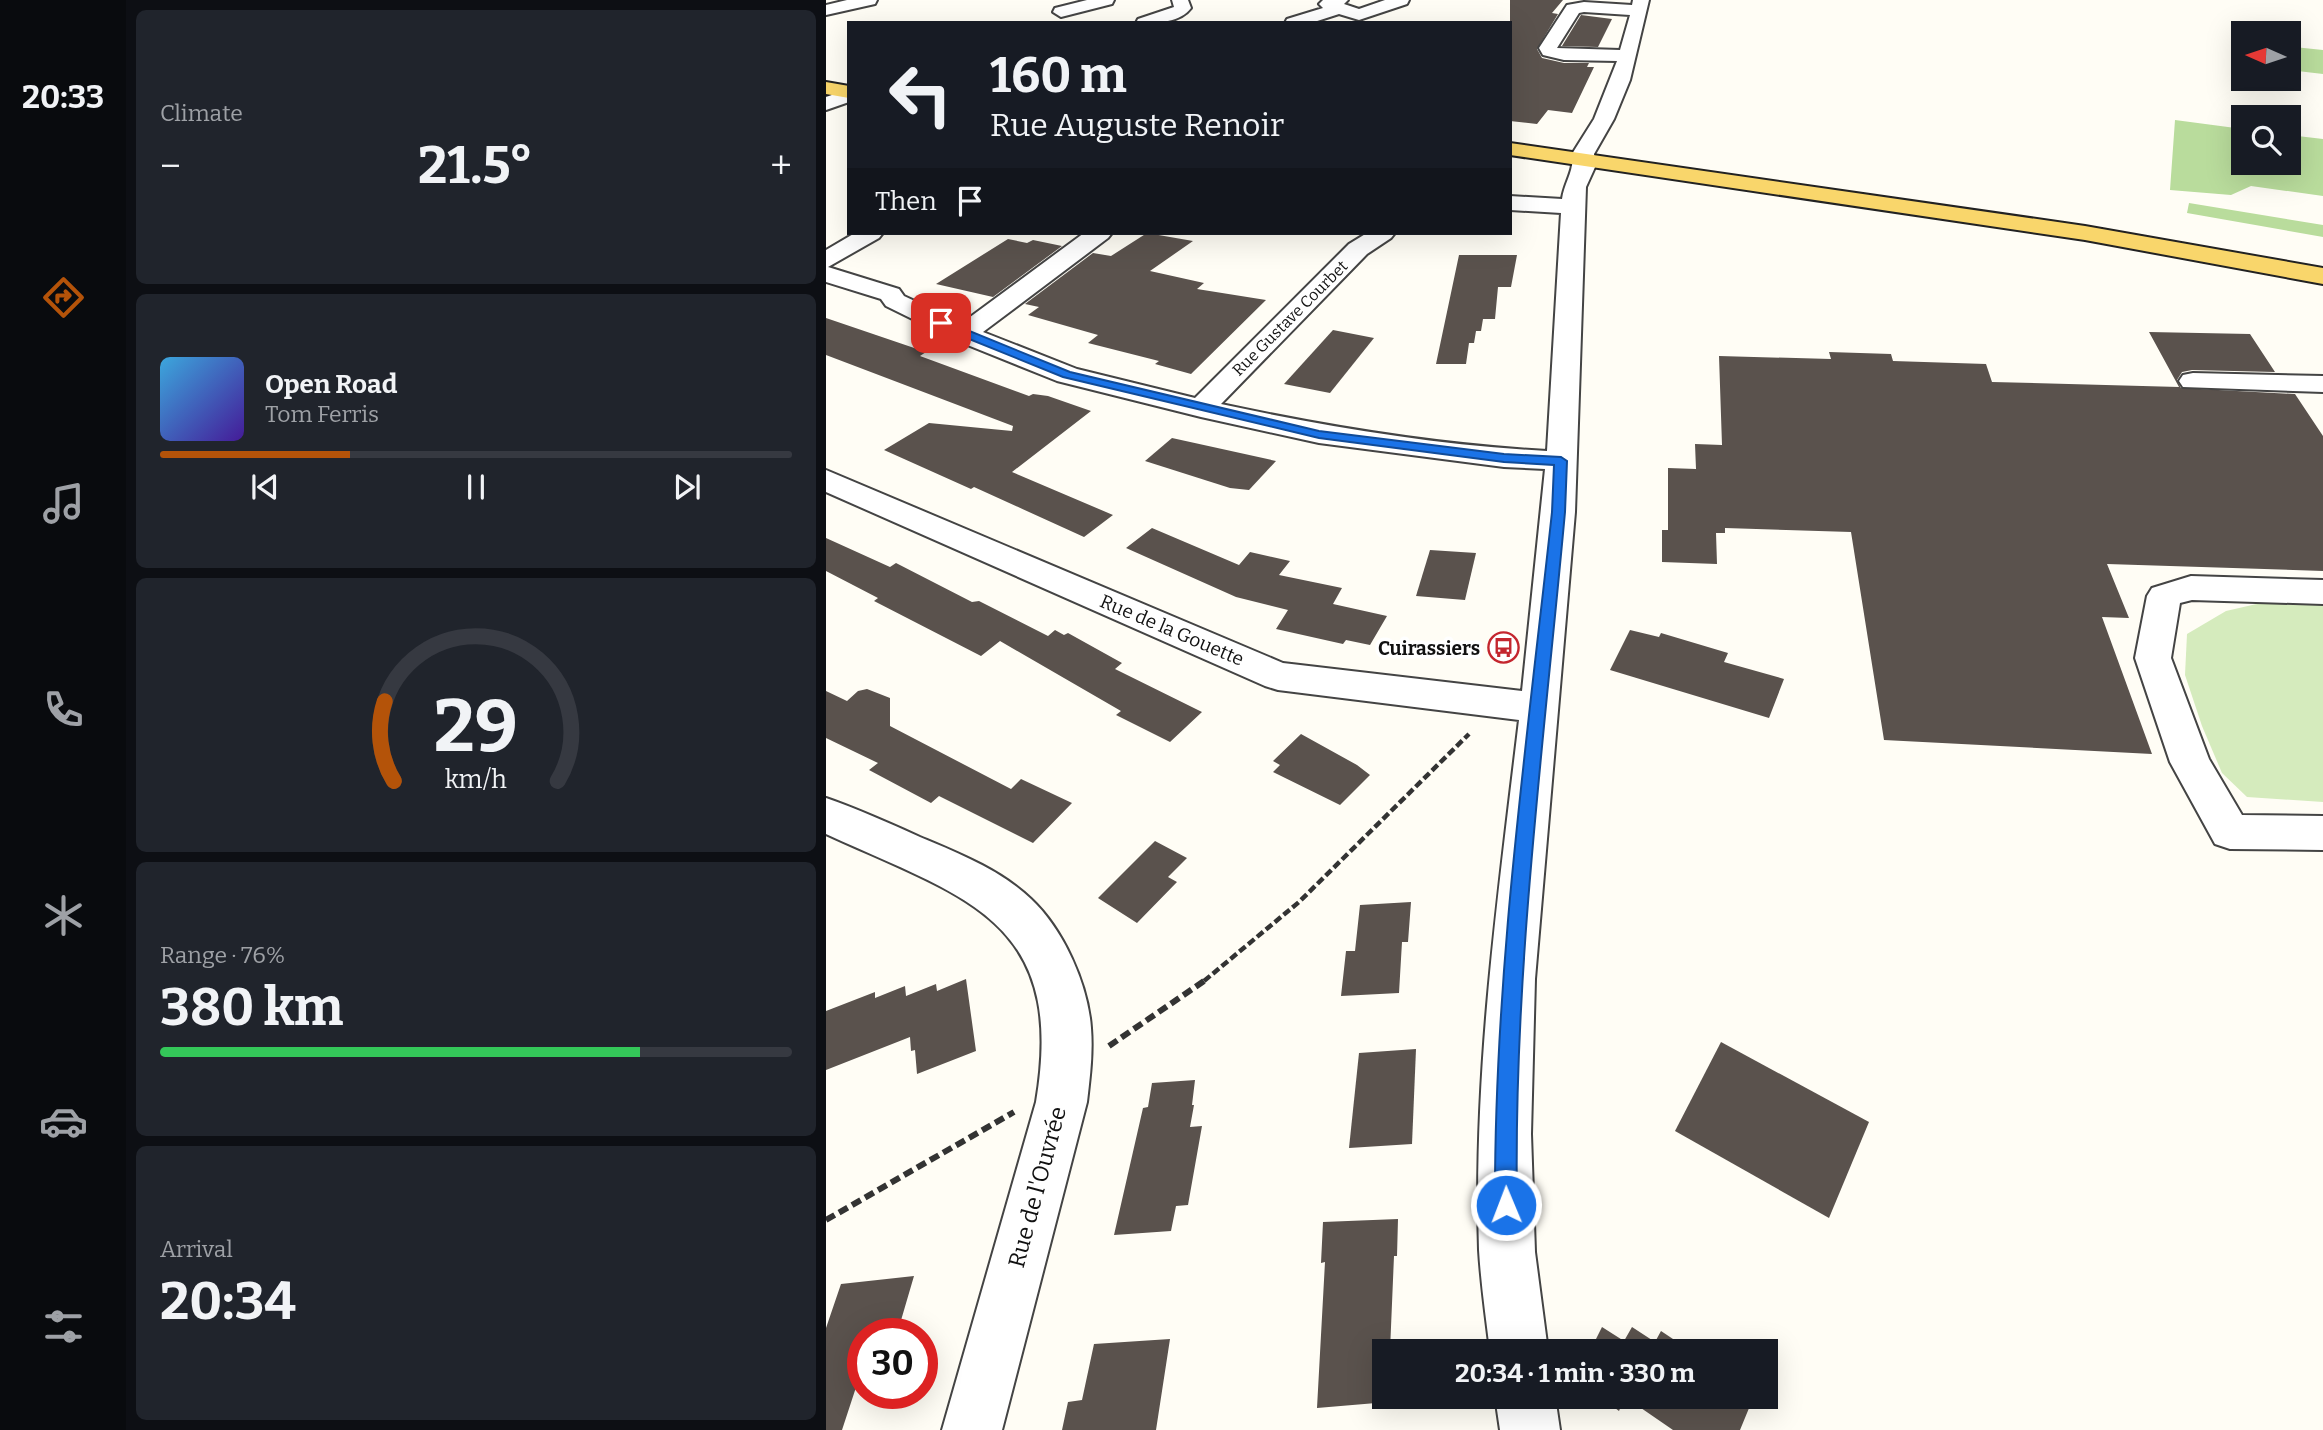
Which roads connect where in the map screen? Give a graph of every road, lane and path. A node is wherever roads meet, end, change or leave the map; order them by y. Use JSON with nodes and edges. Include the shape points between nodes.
{"nodes":[{"id":1,"x":869,"y":0,"type":"edge"},
{"id":2,"x":1106,"y":0,"type":"edge"},
{"id":3,"x":1180,"y":0,"type":"edge"},
{"id":4,"x":1386,"y":2,"type":"edge"},
{"id":5,"x":1340,"y":4,"type":"edge"},
{"id":6,"x":1640,"y":5,"type":"edge"},
{"id":7,"x":826,"y":10,"type":"edge"},
{"id":8,"x":1061,"y":12,"type":"dead end"},
{"id":9,"x":1150,"y":21,"type":"edge"},
{"id":10,"x":1298,"y":21,"type":"edge"},
{"id":11,"x":1628,"y":56,"type":"junction"},
{"id":12,"x":826,"y":89,"type":"edge"},
{"id":13,"x":847,"y":94,"type":"edge"},
{"id":14,"x":847,"y":95,"type":"edge"},
{"id":15,"x":826,"y":104,"type":"edge"},
{"id":16,"x":1512,"y":149,"type":"edge"},
{"id":17,"x":1584,"y":160,"type":"junction"},
{"id":18,"x":1512,"y":203,"type":"edge"},
{"id":19,"x":1573,"y":207,"type":"junction"},
{"id":20,"x":868,"y":235,"type":"edge"},
{"id":21,"x":1097,"y":235,"type":"edge"},
{"id":22,"x":1380,"y":235,"type":"edge"},
{"id":23,"x":826,"y":260,"type":"edge"},
{"id":24,"x":826,"y":274,"type":"edge"},
{"id":25,"x":2323,"y":276,"type":"edge"},
{"id":26,"x":964,"y":334,"type":"junction"},
{"id":27,"x":2193,"y":381,"type":"dead end"},
{"id":28,"x":2323,"y":384,"type":"edge"},
{"id":29,"x":1201,"y":408,"type":"junction"},
{"id":30,"x":1561,"y":461,"type":"junction"},
{"id":31,"x":826,"y":480,"type":"edge"},
{"id":32,"x":2323,"y":592,"type":"edge"},
{"id":33,"x":1538,"y":707,"type":"junction"},
{"id":34,"x":1482,"y":730,"type":"dead end"},
{"id":35,"x":826,"y":815,"type":"edge"},
{"id":36,"x":2323,"y":833,"type":"edge"},
{"id":37,"x":1063,"y":1084,"type":"junction"},
{"id":38,"x":826,"y":1220,"type":"edge"},
{"id":39,"x":1518,"y":1339,"type":"edge"},
{"id":40,"x":1527,"y":1409,"type":"edge"},
{"id":41,"x":972,"y":1430,"type":"edge"},
{"id":42,"x":1530,"y":1430,"type":"edge"}],
"edges":[{"from":1,"to":7,"type":"street"},
{"from":2,"to":8,"type":"street"},
{"from":3,"to":9,"type":"street","via":[[1180,11]]},
{"from":4,"to":5,"type":"street","via":[[1359,15]]},
{"from":5,"to":10,"type":"street"},
{"from":6,"to":11,"type":"street"},
{"from":6,"to":11,"type":"street","via":[[1576,8],[1566,16],[1548,48],[1564,55]]},
{"from":11,"to":17,"type":"street"},
{"from":12,"to":13,"type":"main road"},
{"from":14,"to":15,"type":"street"},
{"from":16,"to":17,"type":"main road"},
{"from":17,"to":19,"type":"street"},
{"from":17,"to":25,"type":"main road","via":[[2085,233]]},
{"from":18,"to":19,"type":"street"},
{"from":19,"to":30,"type":"street"},
{"from":20,"to":23,"type":"street"},
{"from":21,"to":26,"type":"street"},
{"from":22,"to":29,"type":"street","name":"Rue Gustave Courbet","via":[[1358,249]]},
{"from":24,"to":26,"type":"street","via":[[890,293],[895,301]]},
{"from":26,"to":29,"type":"street","via":[[1067,375]]},
{"from":27,"to":28,"type":"street"},
{"from":29,"to":30,"type":"street","via":[[1319,435]]},
{"from":30,"to":33,"type":"street"},
{"from":31,"to":33,"type":"street","name":"Rue de la Gouette","via":[[1278,677]]},
{"from":32,"to":36,"type":"street","via":[[2190,588],[2164,596],[2153,658],[2190,762],[2230,832]]},
{"from":33,"to":39,"type":"street","via":[[1511,979],[1505,1134],[1507,1252]]},
{"from":34,"to":37,"type":"path","via":[[1469,734],[1332,874],[1247,948],[1153,1020],[1094,1055]]},
{"from":35,"to":37,"type":"street","name":"Rue de l'Ouvrée","via":[[950,872],[1015,913],[1042,949],[1057,984],[1067,1026]]},
{"from":37,"to":38,"type":"path"},
{"from":37,"to":41,"type":"street","name":"Rue de l'Ouvrée","via":[[1054,1136]]},
{"from":40,"to":42,"type":"street"}]}
